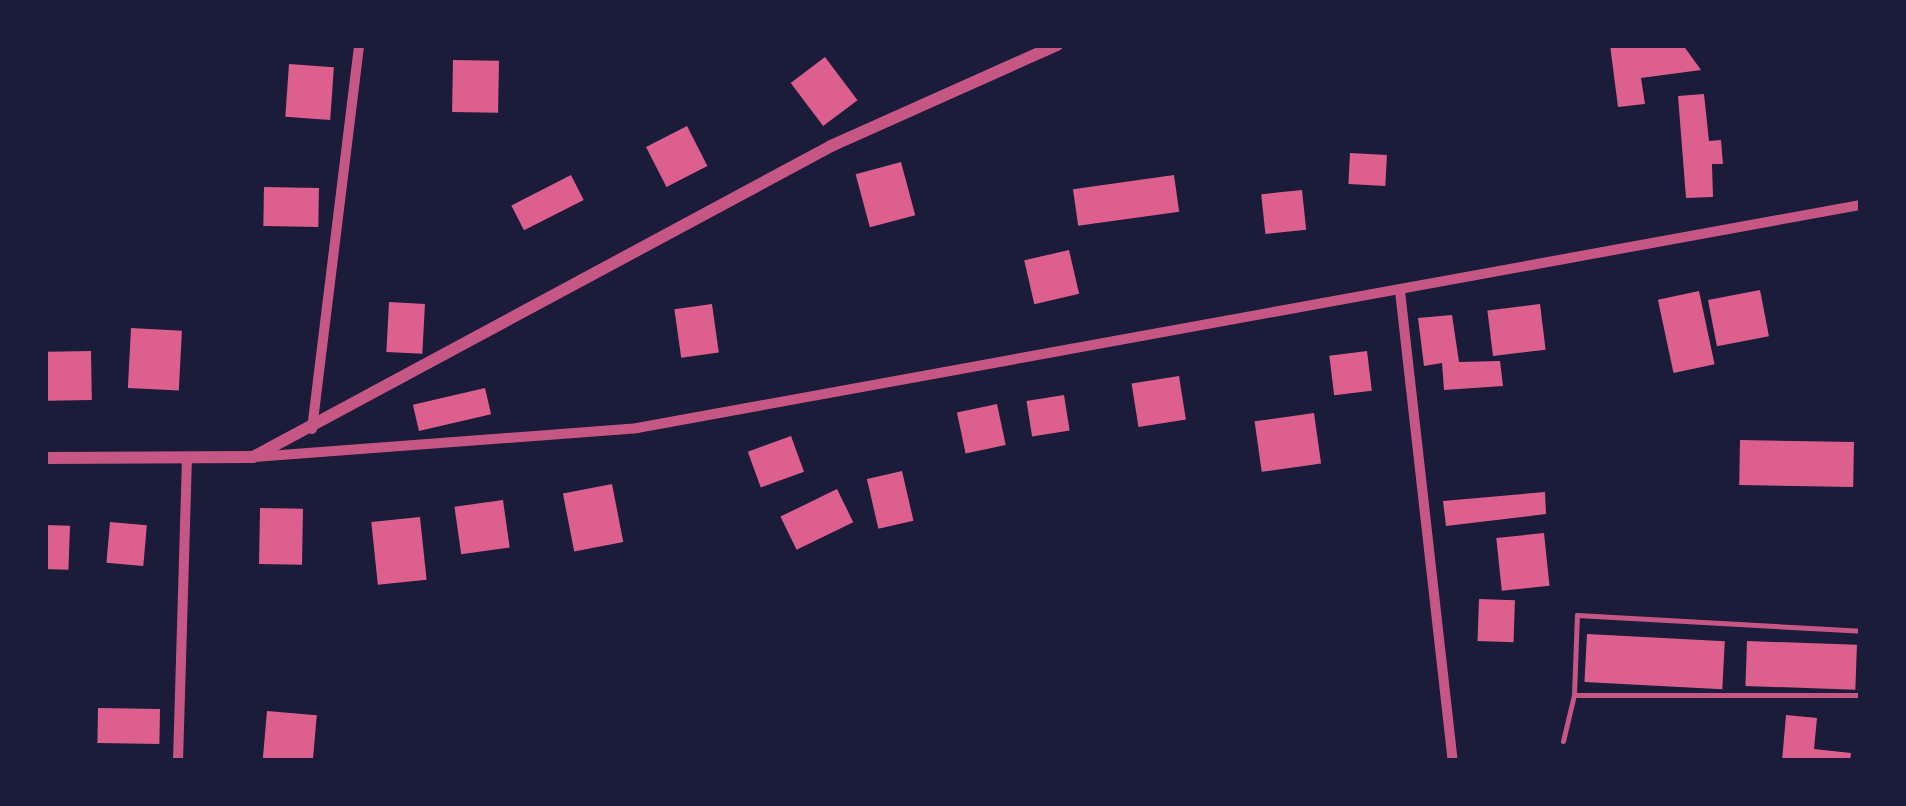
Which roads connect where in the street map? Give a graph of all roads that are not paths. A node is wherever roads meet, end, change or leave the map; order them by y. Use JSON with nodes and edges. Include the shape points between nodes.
{"nodes":[{"id":1,"x":359,"y":45,"type":"edge"},
{"id":2,"x":1057,"y":45,"type":"edge"},
{"id":3,"x":1861,"y":204,"type":"edge"},
{"id":4,"x":1400,"y":291,"type":"junction"},
{"id":5,"x":312,"y":429,"type":"junction"},
{"id":6,"x":254,"y":457,"type":"junction"},
{"id":7,"x":45,"y":458,"type":"edge"},
{"id":8,"x":188,"y":461,"type":"junction"},
{"id":9,"x":1861,"y":630,"type":"edge"},
{"id":10,"x":1574,"y":695,"type":"junction"},
{"id":11,"x":1861,"y":695,"type":"edge"},
{"id":12,"x":1563,"y":741,"type":"dead end"},
{"id":13,"x":178,"y":761,"type":"edge"},
{"id":14,"x":1453,"y":761,"type":"edge"}],
"edges":[{"from":1,"to":5,"type":"street"},
{"from":2,"to":5,"type":"street","via":[[831,146]]},
{"from":3,"to":4,"type":"street"},
{"from":4,"to":6,"type":"street","via":[[636,428]]},
{"from":4,"to":14,"type":"street"},
{"from":5,"to":6,"type":"street"},
{"from":6,"to":8,"type":"street"},
{"from":7,"to":8,"type":"street"},
{"from":8,"to":13,"type":"street"},
{"from":9,"to":10,"type":"lane","via":[[1577,615]]},
{"from":10,"to":11,"type":"lane"},
{"from":10,"to":12,"type":"lane"}]}
